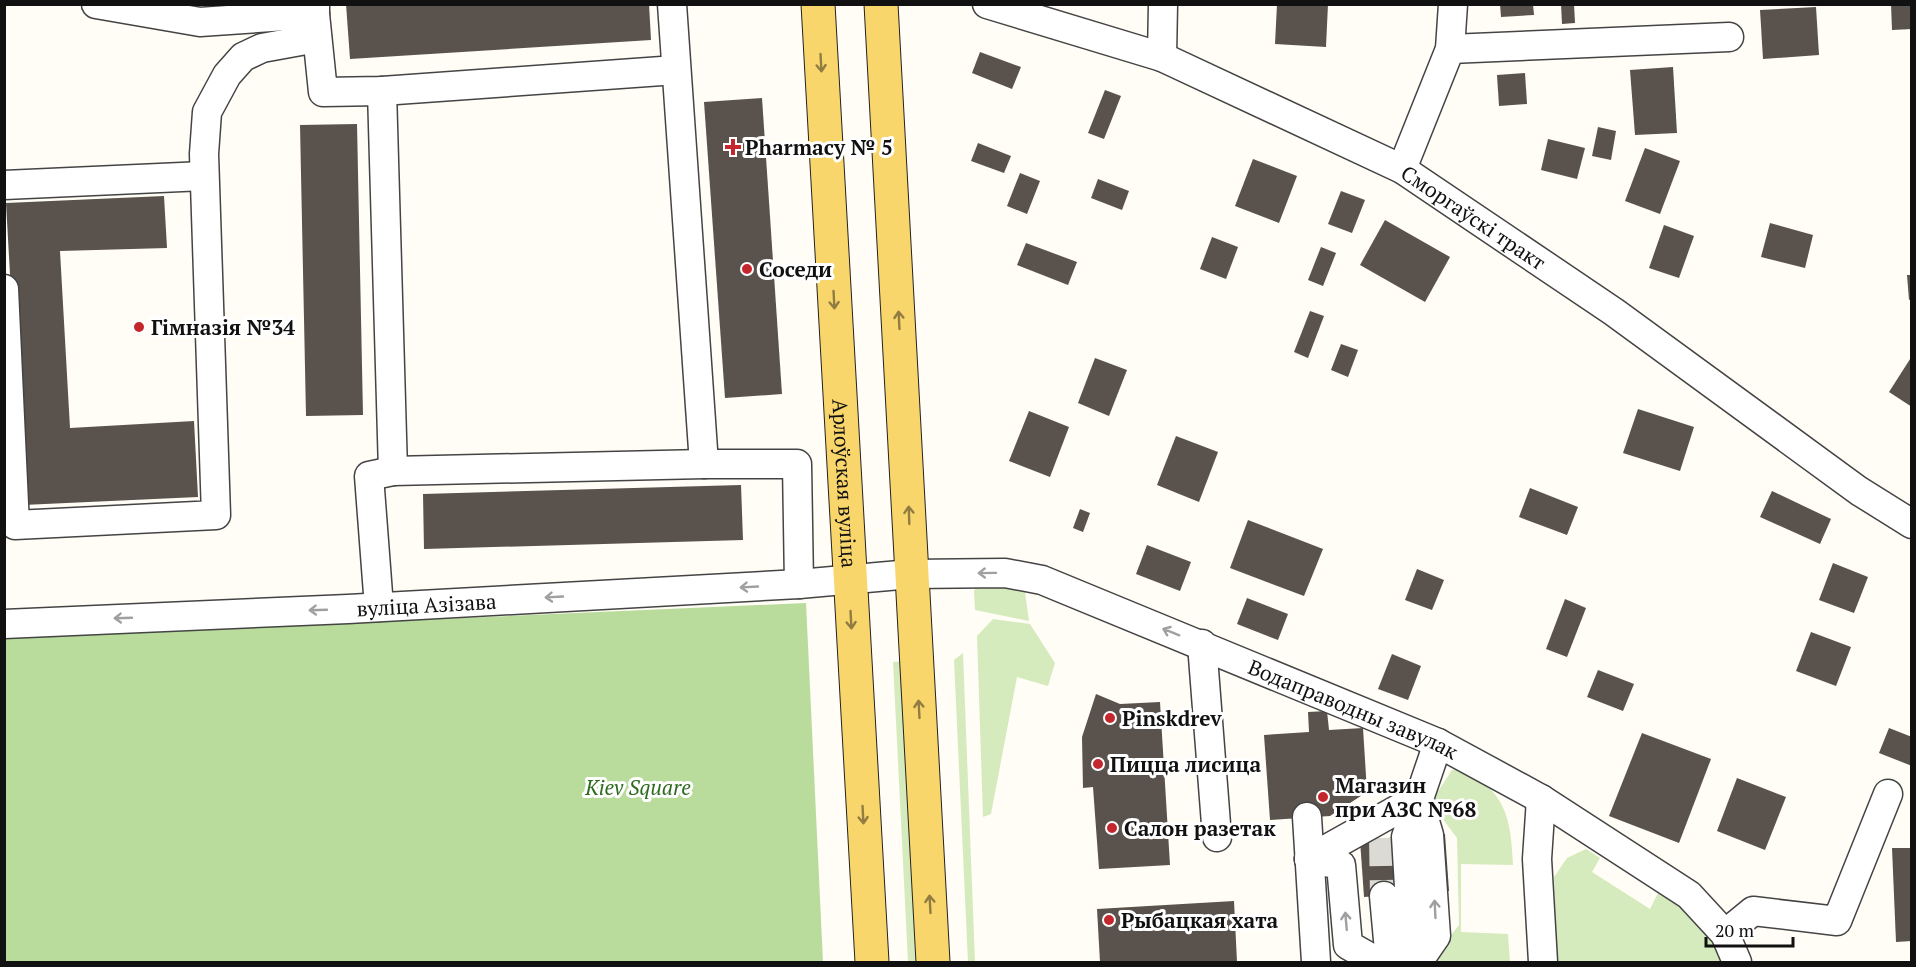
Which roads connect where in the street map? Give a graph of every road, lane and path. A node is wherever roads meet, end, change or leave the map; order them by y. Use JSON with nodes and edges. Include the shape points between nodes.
{"nodes":[{"id":1,"x":96,"y":4,"type":"edge"},
{"id":2,"x":672,"y":4,"type":"edge"},
{"id":3,"x":818,"y":4,"type":"edge"},
{"id":4,"x":881,"y":4,"type":"edge"},
{"id":5,"x":987,"y":4,"type":"edge"},
{"id":6,"x":1163,"y":4,"type":"edge"},
{"id":7,"x":1453,"y":4,"type":"edge"},
{"id":8,"x":316,"y":19,"type":"edge"},
{"id":9,"x":1729,"y":37,"type":"dead end"},
{"id":10,"x":1450,"y":49,"type":"junction"},
{"id":11,"x":1162,"y":57,"type":"junction"},
{"id":12,"x":676,"y":70,"type":"junction"},
{"id":13,"x":382,"y":91,"type":"junction"},
{"id":14,"x":1402,"y":169,"type":"junction"},
{"id":15,"x":204,"y":176,"type":"junction"},
{"id":16,"x":4,"y":185,"type":"edge"},
{"id":17,"x":4,"y":289,"type":"edge"},
{"id":18,"x":704,"y":464,"type":"junction"},
{"id":19,"x":393,"y":471,"type":"junction"},
{"id":20,"x":10,"y":515,"type":"edge"},
{"id":21,"x":1911,"y":524,"type":"edge"},
{"id":22,"x":911,"y":574,"type":"junction"},
{"id":23,"x":849,"y":579,"type":"junction"},
{"id":24,"x":799,"y":584,"type":"junction"},
{"id":25,"x":379,"y":607,"type":"junction"},
{"id":26,"x":4,"y":624,"type":"edge"},
{"id":27,"x":1202,"y":644,"type":"junction"},
{"id":28,"x":1438,"y":743,"type":"junction"},
{"id":29,"x":1888,"y":794,"type":"dead end"},
{"id":30,"x":1418,"y":798,"type":"junction"},
{"id":31,"x":1541,"y":799,"type":"junction"},
{"id":32,"x":1307,"y":817,"type":"dead end"},
{"id":33,"x":1217,"y":837,"type":"dead end"},
{"id":34,"x":1383,"y":838,"type":"tunnel mouth"},
{"id":35,"x":1309,"y":859,"type":"junction"},
{"id":36,"x":1384,"y":896,"type":"tunnel mouth"},
{"id":37,"x":1725,"y":934,"type":"junction"},
{"id":38,"x":872,"y":963,"type":"edge"},
{"id":39,"x":933,"y":963,"type":"edge"},
{"id":40,"x":1316,"y":963,"type":"edge"},
{"id":41,"x":1378,"y":963,"type":"edge"},
{"id":42,"x":1390,"y":963,"type":"edge"},
{"id":43,"x":1408,"y":963,"type":"edge"},
{"id":44,"x":1418,"y":963,"type":"edge"},
{"id":45,"x":1543,"y":963,"type":"edge"},
{"id":46,"x":1737,"y":963,"type":"edge"}],
"edges":[{"from":1,"to":8,"type":"street","via":[[200,22]]},
{"from":2,"to":12,"type":"street"},
{"from":3,"to":23,"type":"main road","name":"Арлоўская вуліца","one_way":true},
{"from":22,"to":4,"type":"main road","one_way":true},
{"from":5,"to":11,"type":"street","name":"Сморгаўскі тракт"},
{"from":6,"to":11,"type":"street"},
{"from":7,"to":10,"type":"street"},
{"from":8,"to":13,"type":"street","via":[[323,92]]},
{"from":8,"to":15,"type":"street","via":[[243,57],[227,75],[207,112]]},
{"from":9,"to":10,"type":"street"},
{"from":10,"to":14,"type":"street"},
{"from":11,"to":14,"type":"street","name":"Сморгаўскі тракт"},
{"from":12,"to":13,"type":"street"},
{"from":12,"to":18,"type":"street"},
{"from":13,"to":19,"type":"street"},
{"from":14,"to":21,"type":"street","name":"Сморгаўскі тракт","via":[[1614,312],[1859,491]]},
{"from":15,"to":16,"type":"street"},
{"from":15,"to":20,"type":"street","via":[[216,515],[15,525]]},
{"from":17,"to":20,"type":"street"},
{"from":18,"to":19,"type":"street"},
{"from":18,"to":24,"type":"street","via":[[797,465]]},
{"from":19,"to":25,"type":"street","via":[[369,476]]},
{"from":22,"to":23,"type":"street","name":"Водаправодны завулак"},
{"from":27,"to":22,"type":"street","name":"Водаправодны завулак","one_way":true,"via":[[1042,580],[1005,573]]},
{"from":39,"to":22,"type":"main road","one_way":true},
{"from":23,"to":24,"type":"street","name":"вуліца Азізава"},
{"from":23,"to":38,"type":"main road","name":"Арлоўская вуліца","one_way":true},
{"from":24,"to":25,"type":"street","name":"вуліца Азізава","one_way":true},
{"from":25,"to":26,"type":"street","name":"вуліца Азізава","one_way":true},
{"from":27,"to":28,"type":"street","name":"Водаправодны завулак"},
{"from":27,"to":33,"type":"street"},
{"from":28,"to":30,"type":"street"},
{"from":28,"to":31,"type":"street","name":"Водаправодны завулак"},
{"from":29,"to":37,"type":"street","via":[[1837,921],[1753,910]]},
{"from":30,"to":34,"type":"street"},
{"from":30,"to":35,"type":"street"},
{"from":30,"to":43,"type":"street","via":[[1406,837],[1412,937]]},
{"from":44,"to":30,"type":"street","one_way":true,"via":[[1436,936],[1429,835]]},
{"from":31,"to":37,"type":"street","name":"Водаправодны завулак","via":[[1689,896]]},
{"from":31,"to":45,"type":"street","via":[[1537,859]]},
{"from":32,"to":35,"type":"street"},
{"from":35,"to":40,"type":"street"},
{"from":41,"to":35,"type":"street","one_way":true,"via":[[1348,945],[1341,865]]},
{"from":36,"to":42,"type":"street"},
{"from":37,"to":46,"type":"street","name":"Водаправодны завулак"}]}
